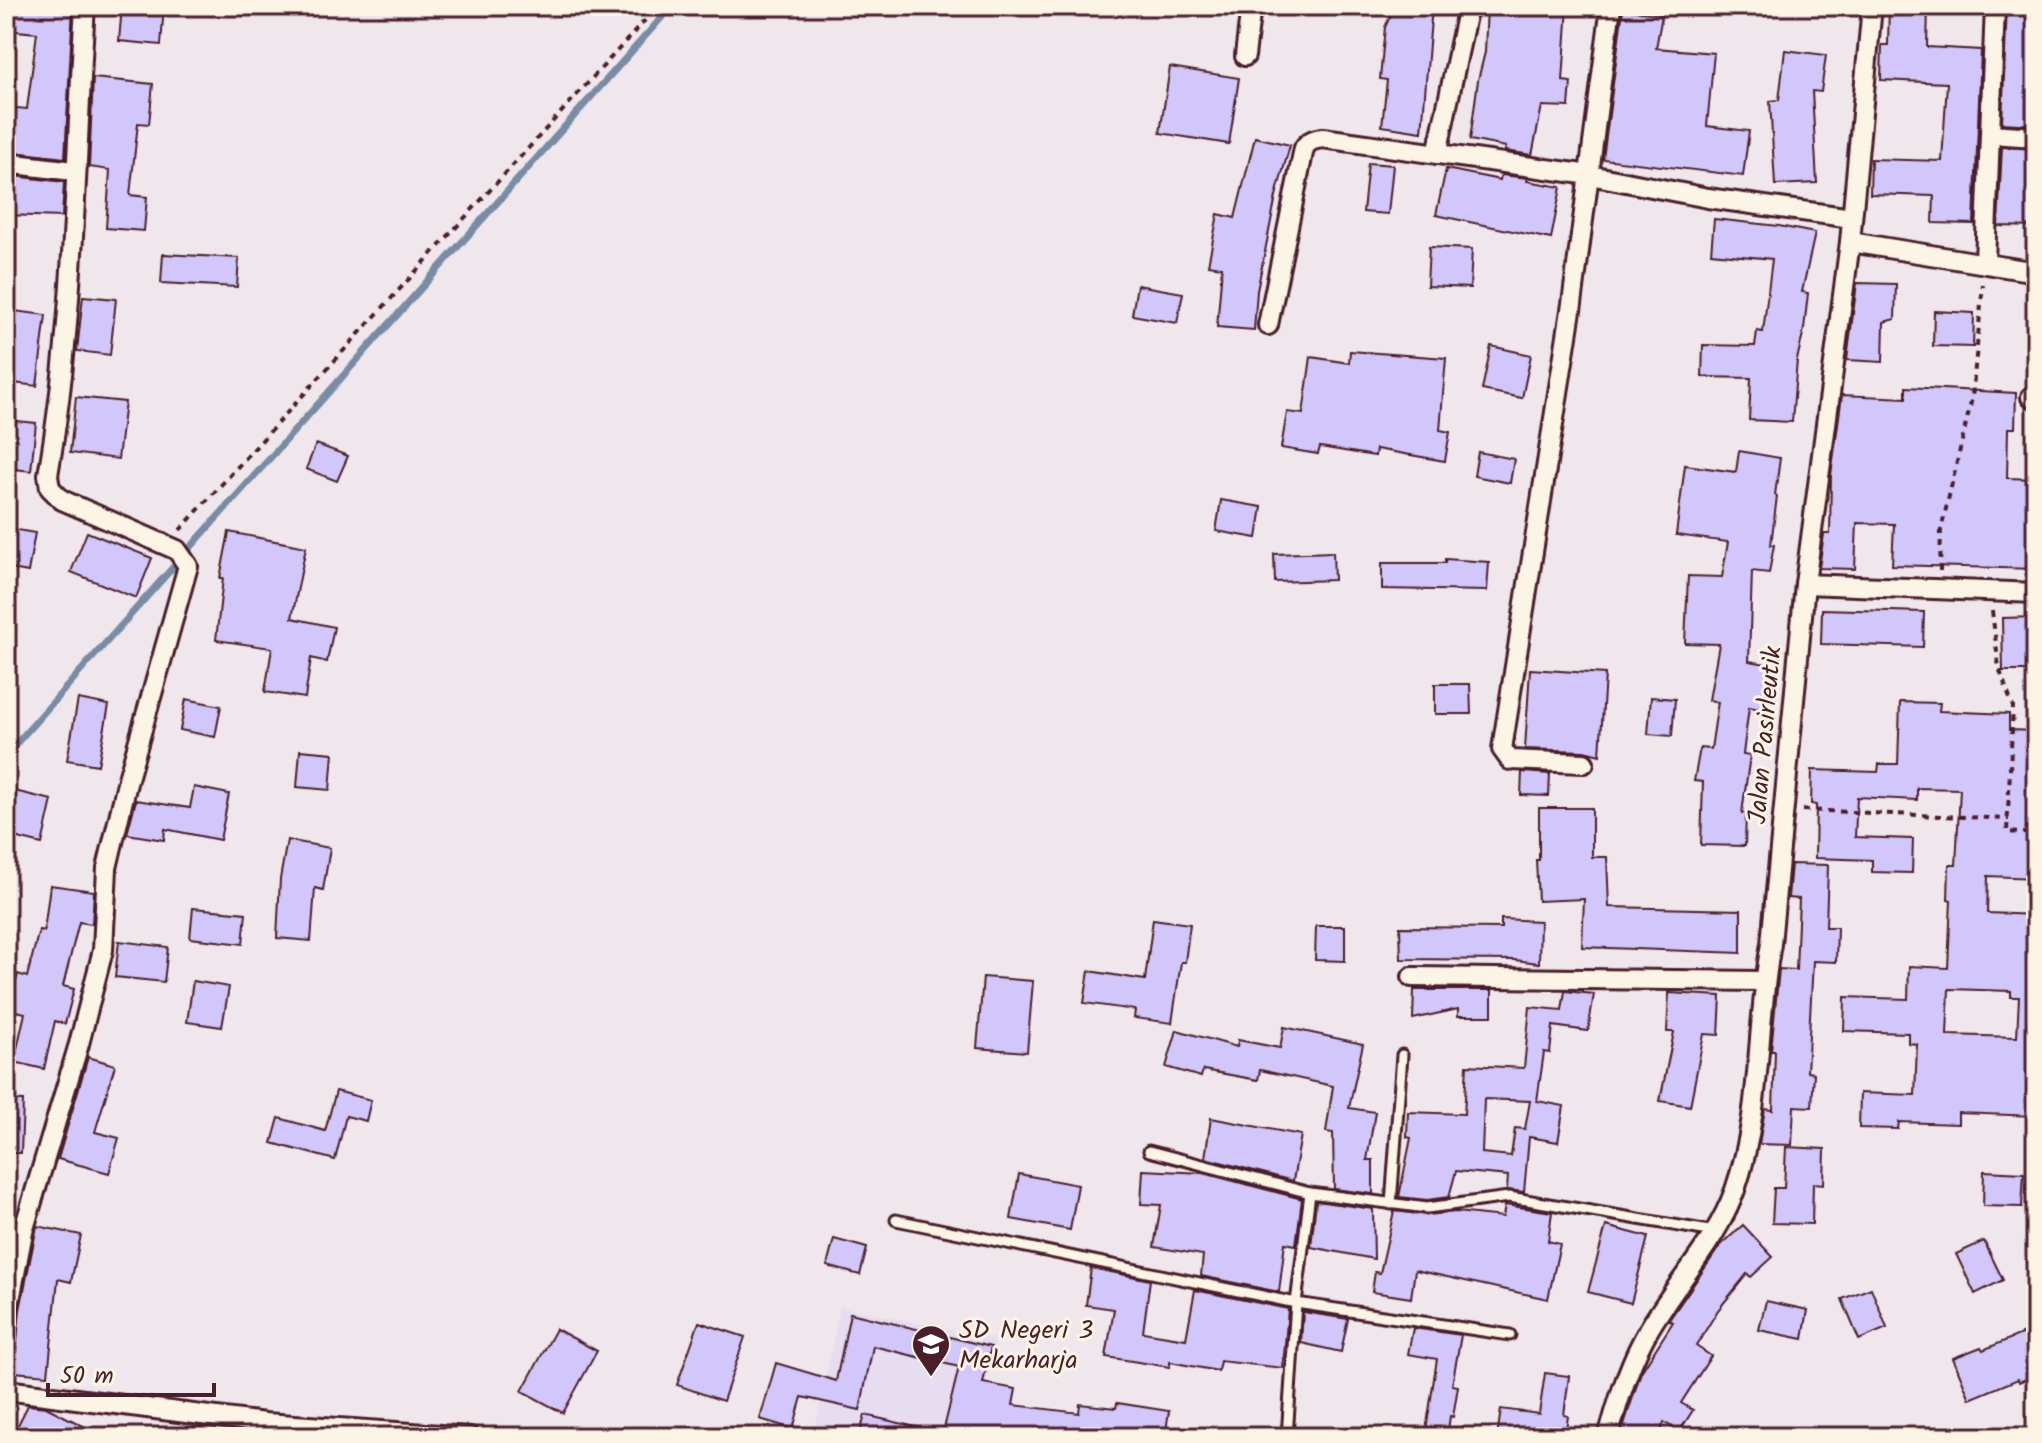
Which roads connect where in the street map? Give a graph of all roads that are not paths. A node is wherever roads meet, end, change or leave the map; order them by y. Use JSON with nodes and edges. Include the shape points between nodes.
{"nodes":[{"id":1,"x":85,"y":6,"type":"edge"},
{"id":2,"x":1251,"y":6,"type":"edge"},
{"id":3,"x":1468,"y":6,"type":"edge"},
{"id":4,"x":1611,"y":6,"type":"edge"},
{"id":5,"x":1872,"y":6,"type":"edge"},
{"id":6,"x":1995,"y":6,"type":"edge"},
{"id":7,"x":1245,"y":56,"type":"dead end"},
{"id":8,"x":1990,"y":134,"type":"junction"},
{"id":9,"x":2036,"y":137,"type":"edge"},
{"id":10,"x":1437,"y":154,"type":"junction"},
{"id":11,"x":6,"y":163,"type":"edge"},
{"id":12,"x":74,"y":171,"type":"junction"},
{"id":13,"x":1590,"y":175,"type":"junction"},
{"id":14,"x":1852,"y":218,"type":"junction"},
{"id":15,"x":1850,"y":242,"type":"junction"},
{"id":16,"x":1985,"y":262,"type":"junction"},
{"id":17,"x":2036,"y":272,"type":"edge"},
{"id":18,"x":1268,"y":325,"type":"dead end"},
{"id":19,"x":1805,"y":584,"type":"junction"},
{"id":20,"x":2036,"y":593,"type":"edge"},
{"id":21,"x":1584,"y":763,"type":"dead end"},
{"id":22,"x":1412,"y":977,"type":"dead end"},
{"id":23,"x":1764,"y":981,"type":"junction"},
{"id":24,"x":1402,"y":1055,"type":"dead end"},
{"id":25,"x":1149,"y":1151,"type":"dead end"},
{"id":26,"x":1310,"y":1193,"type":"junction"},
{"id":27,"x":1391,"y":1204,"type":"junction"},
{"id":28,"x":896,"y":1220,"type":"dead end"},
{"id":29,"x":1715,"y":1232,"type":"junction"},
{"id":30,"x":1296,"y":1303,"type":"junction"},
{"id":31,"x":6,"y":1321,"type":"edge"},
{"id":32,"x":1510,"y":1335,"type":"dead end"},
{"id":33,"x":6,"y":1390,"type":"edge"},
{"id":34,"x":470,"y":1437,"type":"edge"},
{"id":35,"x":1287,"y":1437,"type":"edge"},
{"id":36,"x":1608,"y":1437,"type":"edge"}],
"edges":[{"from":1,"to":12,"type":"street"},
{"from":2,"to":7,"type":"street"},
{"from":3,"to":10,"type":"street"},
{"from":4,"to":13,"type":"street"},
{"from":5,"to":14,"type":"street","name":"Jalan Pasirleutik"},
{"from":6,"to":8,"type":"street"},
{"from":8,"to":9,"type":"street"},
{"from":8,"to":16,"type":"street"},
{"from":10,"to":13,"type":"street"},
{"from":10,"to":18,"type":"street","via":[[1323,138],[1307,142]]},
{"from":11,"to":12,"type":"street"},
{"from":12,"to":31,"type":"street","via":[[72,286],[50,488],[62,500],[172,547],[188,566],[128,779],[107,868],[103,950],[23,1232]]},
{"from":13,"to":14,"type":"street"},
{"from":13,"to":21,"type":"street","via":[[1502,749],[1510,760]]},
{"from":14,"to":15,"type":"street","name":"Jalan Pasirleutik"},
{"from":15,"to":16,"type":"street"},
{"from":15,"to":19,"type":"street","name":"Jalan Pasirleutik"},
{"from":16,"to":17,"type":"street"},
{"from":19,"to":20,"type":"street"},
{"from":19,"to":23,"type":"street","name":"Jalan Pasirleutik"},
{"from":22,"to":23,"type":"street"},
{"from":23,"to":29,"type":"street","name":"Jalan Pasirleutik","via":[[1749,1133],[1734,1191]]},
{"from":24,"to":27,"type":"lane"},
{"from":25,"to":26,"type":"lane"},
{"from":26,"to":27,"type":"lane"},
{"from":26,"to":30,"type":"lane"},
{"from":27,"to":29,"type":"lane","via":[[1427,1208],[1509,1197]]},
{"from":28,"to":30,"type":"lane"},
{"from":29,"to":36,"type":"street","name":"Jalan Pasirleutik","via":[[1643,1340]]},
{"from":30,"to":32,"type":"lane"},
{"from":30,"to":35,"type":"lane"},
{"from":33,"to":34,"type":"street","via":[[265,1423]]}]}
